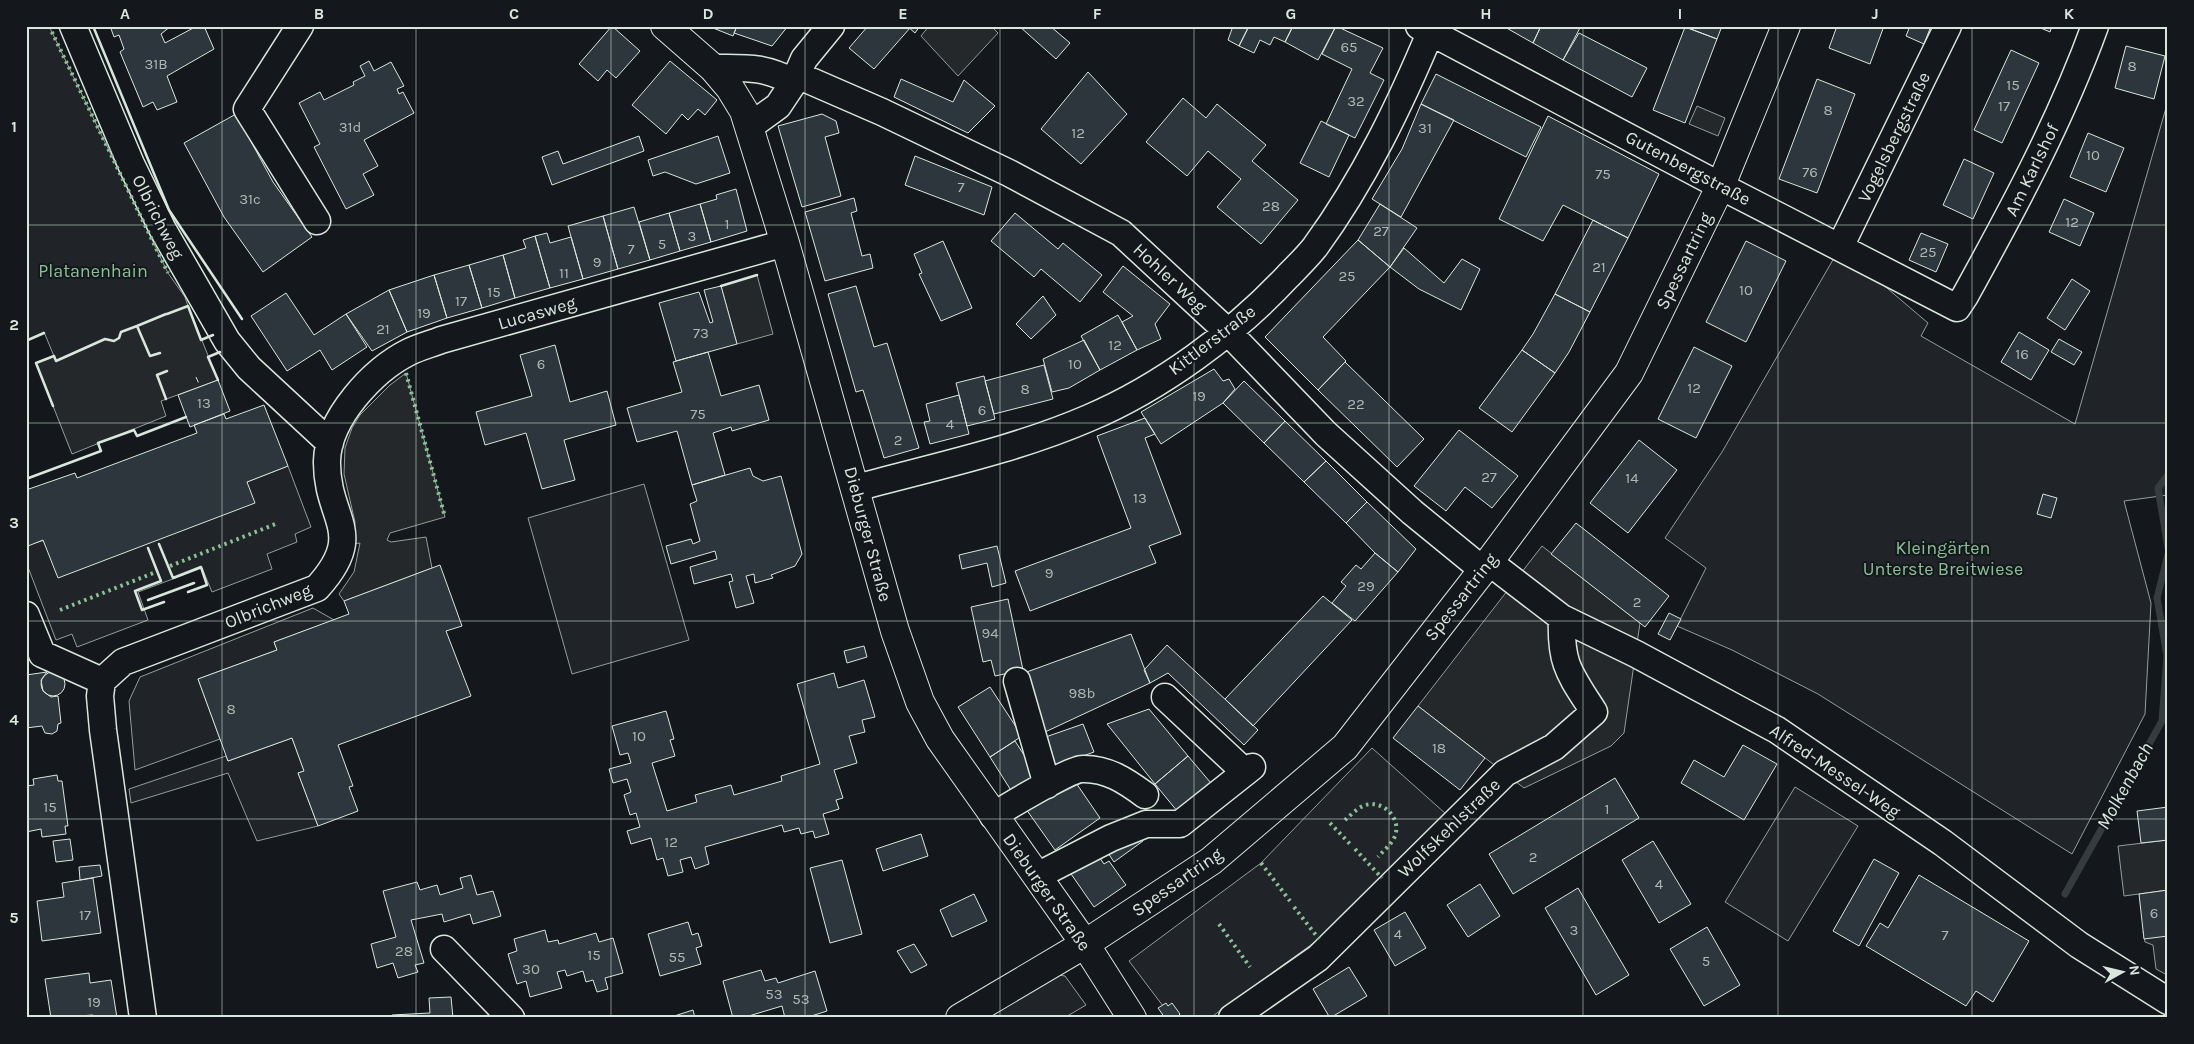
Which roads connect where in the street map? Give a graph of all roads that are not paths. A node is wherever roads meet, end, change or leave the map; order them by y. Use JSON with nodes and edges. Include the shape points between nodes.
{"nodes":[{"id":1,"x":73,"y":26,"type":"edge"},
{"id":2,"x":300,"y":26,"type":"edge"},
{"id":3,"x":666,"y":26,"type":"edge"},
{"id":4,"x":831,"y":26,"type":"edge"},
{"id":5,"x":1786,"y":26,"type":"edge"},
{"id":6,"x":1948,"y":26,"type":"edge"},
{"id":7,"x":2095,"y":26,"type":"edge"},
{"id":8,"x":1427,"y":28,"type":"edge"},
{"id":9,"x":713,"y":68,"type":"junction"},
{"id":10,"x":796,"y":79,"type":"junction"},
{"id":11,"x":749,"y":127,"type":"junction"},
{"id":12,"x":1721,"y":186,"type":"junction"},
{"id":13,"x":317,"y":221,"type":"dead end"},
{"id":14,"x":785,"y":243,"type":"junction"},
{"id":15,"x":1840,"y":247,"type":"junction"},
{"id":16,"x":1957,"y":308,"type":"joint"},
{"id":17,"x":1228,"y":332,"type":"junction"},
{"id":18,"x":330,"y":443,"type":"junction"},
{"id":19,"x":856,"y":488,"type":"junction"},
{"id":20,"x":1486,"y":566,"type":"junction"},
{"id":21,"x":26,"y":614,"type":"edge"},
{"id":22,"x":1562,"y":618,"type":"junction"},
{"id":23,"x":1017,"y":681,"type":"dead end"},
{"id":24,"x":102,"y":682,"type":"junction"},
{"id":25,"x":1165,"y":698,"type":"dead end"},
{"id":26,"x":1047,"y":786,"type":"junction"},
{"id":27,"x":1146,"y":795,"type":"dead end"},
{"id":28,"x":993,"y":816,"type":"junction"},
{"id":29,"x":1037,"y":876,"type":"junction"},
{"id":30,"x":1085,"y":944,"type":"junction"},
{"id":31,"x":444,"y":949,"type":"dead end"},
{"id":32,"x":2168,"y":1001,"type":"edge"},
{"id":33,"x":143,"y":1018,"type":"edge"},
{"id":34,"x":511,"y":1018,"type":"edge"},
{"id":35,"x":960,"y":1018,"type":"edge"},
{"id":36,"x":1132,"y":1018,"type":"edge"},
{"id":37,"x":1232,"y":1018,"type":"edge"}],
"edges":[{"from":1,"to":18,"type":"street","name":"Olbrichweg","via":[[131,164],[162,228],[227,340],[249,368],[288,407]]},
{"from":2,"to":13,"type":"street","via":[[247,109]]},
{"from":3,"to":9,"type":"main road","name":"Dieburger Straße"},
{"from":4,"to":10,"type":"street","via":[[804,59]]},
{"from":5,"to":12,"type":"main road","name":"Spessartring"},
{"from":6,"to":15,"type":"street","name":"Vogelsbergstraße"},
{"from":7,"to":16,"type":"street","name":"Am Karlshof","via":[[2079,71],[2029,176]]},
{"from":8,"to":12,"type":"street","name":"Gutenbergstraße"},
{"from":8,"to":17,"type":"street","name":"Kittlerstraße","via":[[1393,116],[1314,248],[1266,299]]},
{"from":9,"to":10,"type":"street","name":"Hohler Weg","via":[[754,67]]},
{"from":9,"to":11,"type":"main road","name":"Dieburger Straße","via":[[730,88]]},
{"from":10,"to":11,"type":"street","via":[[778,106]]},
{"from":10,"to":17,"type":"street","name":"Hohler Weg","via":[[882,112],[1121,233]]},
{"from":11,"to":14,"type":"main road","name":"Dieburger Straße"},
{"from":12,"to":15,"type":"street","name":"Gutenbergstraße"},
{"from":12,"to":20,"type":"main road","name":"Spessartring","via":[[1629,373]]},
{"from":14,"to":18,"type":"street","name":"Lucasweg","via":[[408,352],[352,400],[338,421]]},
{"from":14,"to":19,"type":"main road","name":"Dieburger Straße"},
{"from":15,"to":16,"type":"street","name":"Gutenbergstraße"},
{"from":17,"to":19,"type":"street","name":"Kittlerstraße","via":[[1138,396],[1087,419],[1006,447]]},
{"from":17,"to":20,"type":"street","name":"Hohler Weg","via":[[1326,434],[1412,512]]},
{"from":18,"to":24,"type":"street","name":"Olbrichweg","via":[[328,476],[344,542],[338,562],[317,588],[123,662]]},
{"from":19,"to":28,"type":"main road","name":"Dieburger Straße","via":[[895,631],[920,702],[940,739]]},
{"from":20,"to":22,"type":"street","name":"Alfred-Messel-Weg"},
{"from":20,"to":30,"type":"main road","name":"Spessartring","via":[[1345,746],[1211,861]]},
{"from":21,"to":24,"type":"street","via":[[42,654]]},
{"from":22,"to":32,"type":"street","name":"Alfred-Messel-Weg","via":[[1777,730],[1943,843],[2079,945]]},
{"from":22,"to":37,"type":"street","name":"Wolfskehlstraße","via":[[1561,643],[1566,669],[1594,712],[1554,748],[1505,773],[1318,958]]},
{"from":23,"to":26,"type":"street"},
{"from":24,"to":33,"type":"street","via":[[103,730]]},
{"from":25,"to":29,"type":"street","via":[[1249,769],[1180,824],[1146,824]]},
{"from":26,"to":27,"type":"street","via":[[1081,768],[1116,774]]},
{"from":26,"to":28,"type":"street"},
{"from":28,"to":29,"type":"main road","name":"Dieburger Straße"},
{"from":29,"to":30,"type":"main road","name":"Dieburger Straße"},
{"from":30,"to":35,"type":"main road","name":"Spessartring"},
{"from":30,"to":36,"type":"main road","name":"Dieburger Straße"},
{"from":31,"to":34,"type":"street"}]}
